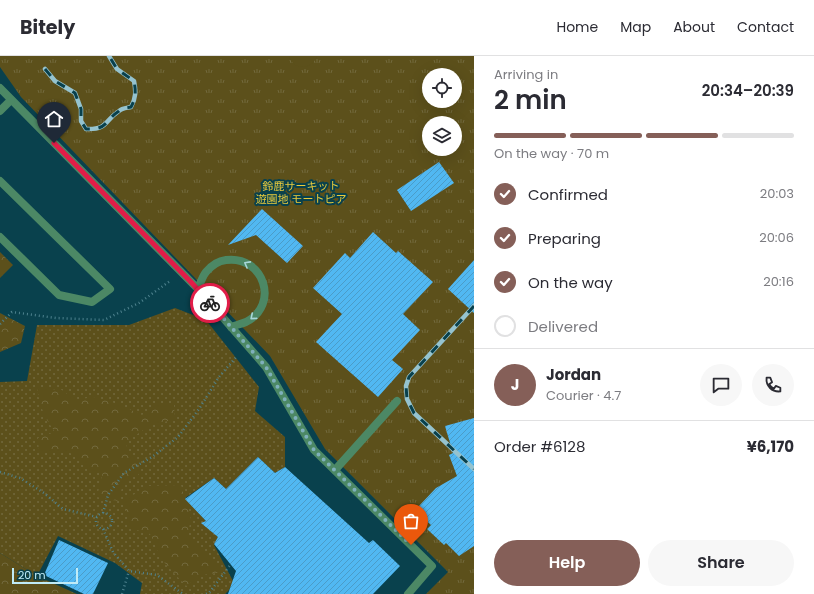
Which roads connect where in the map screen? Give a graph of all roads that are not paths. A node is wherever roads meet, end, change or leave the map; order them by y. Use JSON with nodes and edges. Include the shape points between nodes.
{"nodes":[{"id":1,"x":0,"y":88,"type":"edge"},
{"id":2,"x":11,"y":100,"type":"junction"},
{"id":3,"x":0,"y":111,"type":"edge"},
{"id":4,"x":0,"y":182,"type":"edge"},
{"id":5,"x":0,"y":237,"type":"edge"},
{"id":6,"x":198,"y":289,"type":"junction"},
{"id":7,"x":231,"y":327,"type":"junction"},
{"id":8,"x":397,"y":401,"type":"dead end"},
{"id":9,"x":335,"y":470,"type":"junction"},
{"id":10,"x":408,"y":594,"type":"edge"}],
"edges":[{"from":1,"to":2,"type":"lane"},
{"from":2,"to":3,"type":"lane"},
{"from":2,"to":6,"type":"lane"},
{"from":4,"to":5,"type":"lane","via":[[110,289],[92,302],[59,295]]},
{"from":6,"to":7,"type":"lane"},
{"from":6,"to":7,"type":"lane","via":[[205,273],[222,261],[243,261],[260,275],[265,296],[262,307],[255,316]]},
{"from":7,"to":9,"type":"lane","via":[[266,367],[314,450]]},
{"from":8,"to":9,"type":"lane"},
{"from":9,"to":10,"type":"lane","via":[[432,566]]}]}
